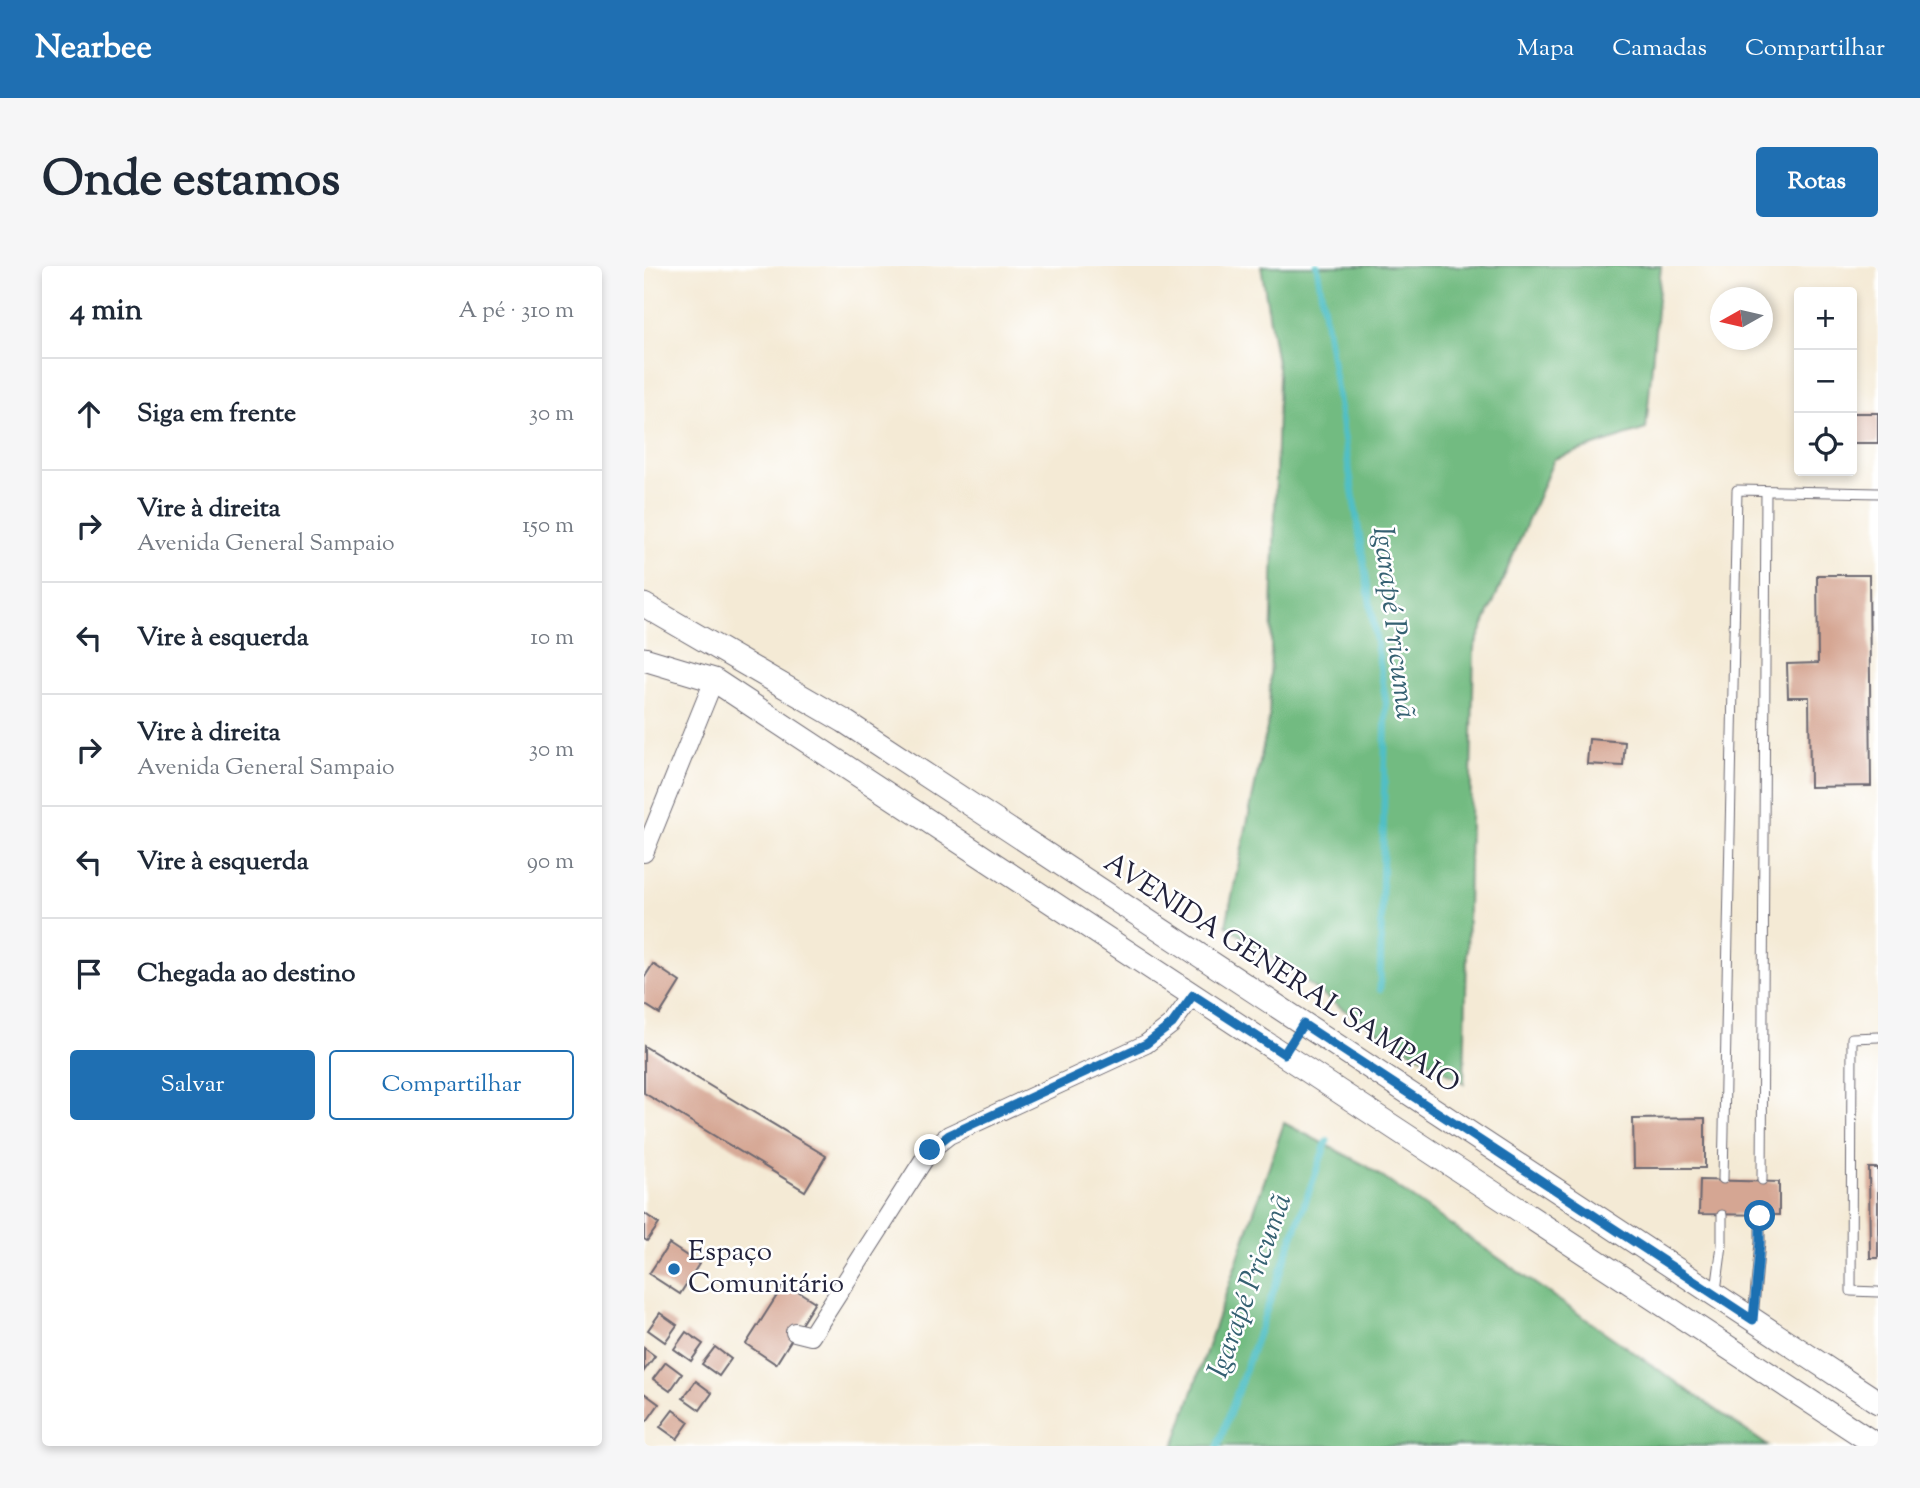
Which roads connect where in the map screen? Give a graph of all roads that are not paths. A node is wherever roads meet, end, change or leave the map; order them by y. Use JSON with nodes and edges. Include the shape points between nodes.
{"nodes":[{"id":1,"x":1766,"y":491,"type":"junction"},
{"id":2,"x":1878,"y":493,"type":"edge"},
{"id":3,"x":644,"y":605,"type":"edge"},
{"id":4,"x":644,"y":659,"type":"edge"},
{"id":5,"x":713,"y":680,"type":"junction"},
{"id":6,"x":844,"y":721,"type":"junction"},
{"id":7,"x":823,"y":752,"type":"junction"},
{"id":8,"x":644,"y":853,"type":"edge"},
{"id":9,"x":1193,"y":995,"type":"junction"},
{"id":10,"x":1303,"y":1024,"type":"junction"},
{"id":11,"x":1878,"y":1037,"type":"edge"},
{"id":12,"x":1284,"y":1054,"type":"junction"},
{"id":13,"x":1723,"y":1179,"type":"dead end"},
{"id":14,"x":1762,"y":1180,"type":"dead end"},
{"id":15,"x":1722,"y":1215,"type":"dead end"},
{"id":16,"x":1760,"y":1216,"type":"dead end"},
{"id":17,"x":1878,"y":1292,"type":"edge"},
{"id":18,"x":1716,"y":1296,"type":"junction"},
{"id":19,"x":1753,"y":1320,"type":"junction"},
{"id":20,"x":1697,"y":1327,"type":"junction"},
{"id":21,"x":795,"y":1332,"type":"dead end"},
{"id":22,"x":1733,"y":1350,"type":"junction"},
{"id":23,"x":1878,"y":1402,"type":"edge"},
{"id":24,"x":1878,"y":1446,"type":"edge"}],
"edges":[{"from":1,"to":2,"type":"lane"},
{"from":1,"to":13,"type":"lane","via":[[1737,489]]},
{"from":1,"to":14,"type":"lane"},
{"from":3,"to":6,"type":"street","name":"AVENIDA GENERAL SAMPAIO"},
{"from":4,"to":5,"type":"street"},
{"from":5,"to":7,"type":"street"},
{"from":5,"to":8,"type":"street"},
{"from":6,"to":7,"type":"street"},
{"from":6,"to":10,"type":"street","name":"AVENIDA GENERAL SAMPAIO"},
{"from":7,"to":9,"type":"street"},
{"from":9,"to":12,"type":"street"},
{"from":9,"to":21,"type":"street","via":[[1172,1024],[1146,1044],[949,1135],[930,1150],[811,1336]]},
{"from":10,"to":12,"type":"street"},
{"from":10,"to":18,"type":"street","name":"AVENIDA GENERAL SAMPAIO"},
{"from":11,"to":17,"type":"lane","via":[[1852,1038],[1851,1291]]},
{"from":12,"to":20,"type":"street"},
{"from":15,"to":18,"type":"lane"},
{"from":16,"to":19,"type":"lane"},
{"from":18,"to":19,"type":"street","name":"AVENIDA GENERAL SAMPAIO"},
{"from":18,"to":20,"type":"street"},
{"from":19,"to":22,"type":"street"},
{"from":19,"to":23,"type":"street","name":"AVENIDA GENERAL SAMPAIO"},
{"from":20,"to":22,"type":"street"},
{"from":22,"to":24,"type":"street"}]}
